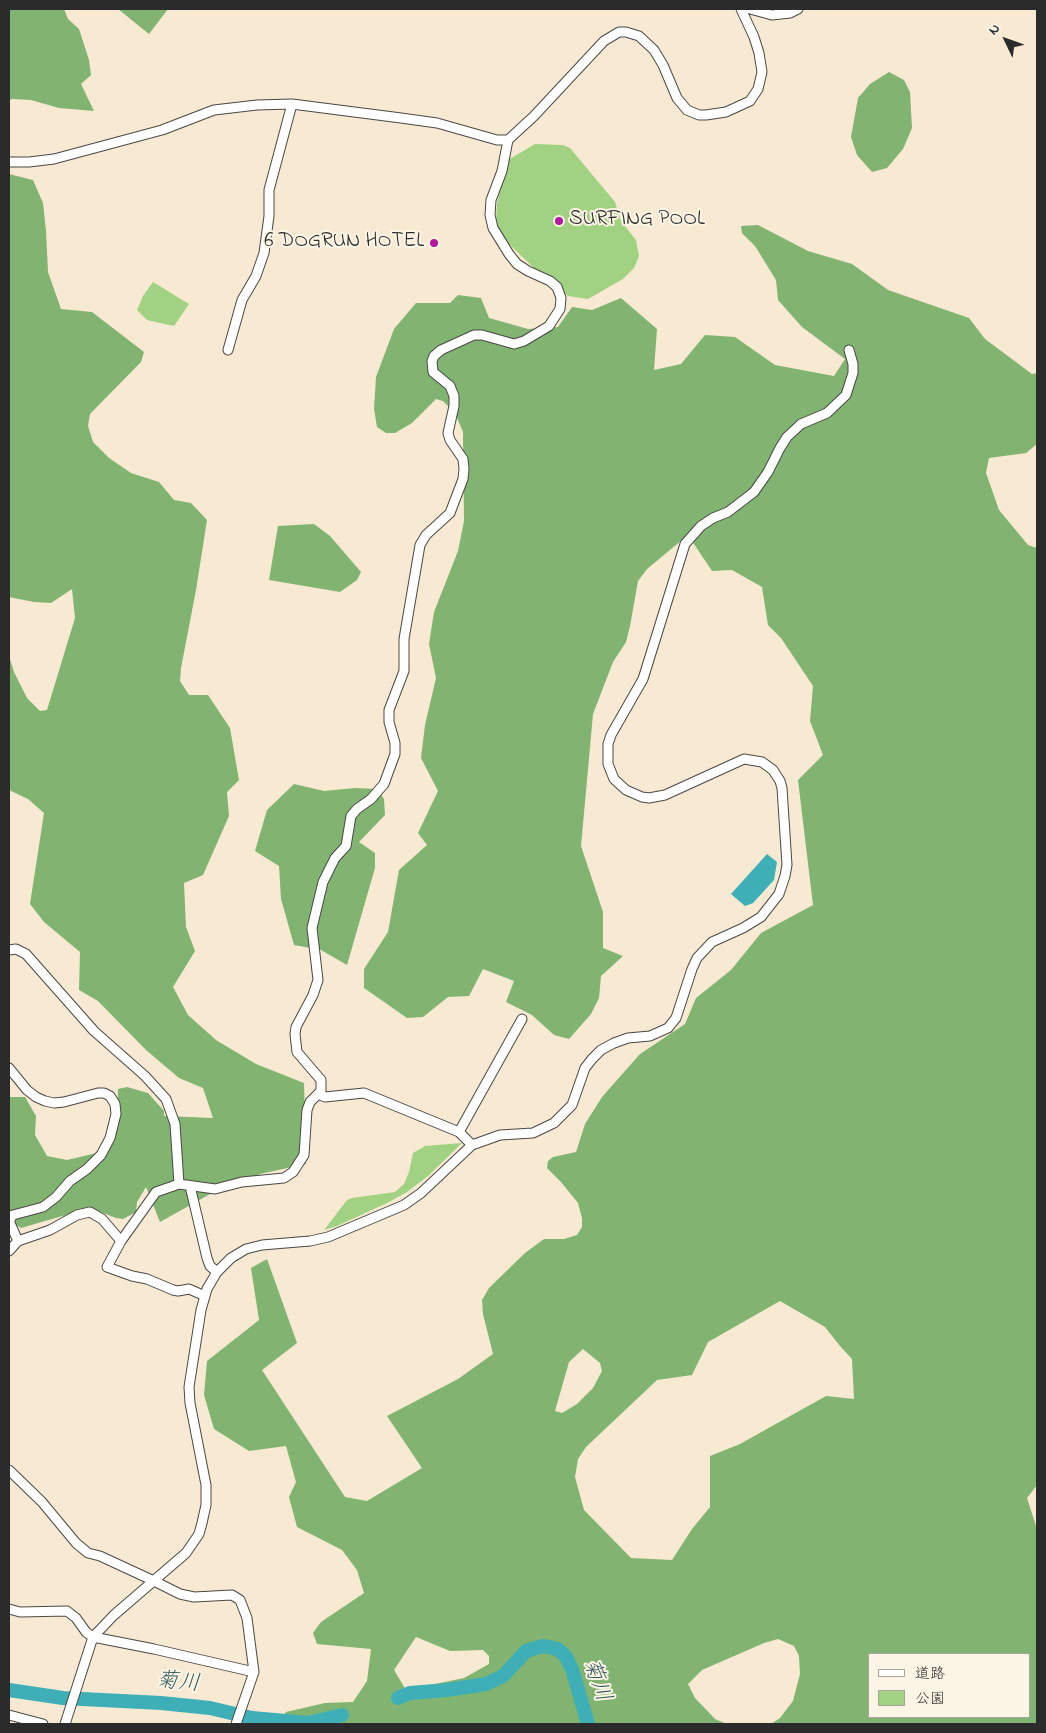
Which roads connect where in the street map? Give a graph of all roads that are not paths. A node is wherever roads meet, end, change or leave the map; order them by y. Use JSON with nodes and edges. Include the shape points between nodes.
{"nodes":[{"id":1,"x":741,"y":9,"type":"edge"},
{"id":2,"x":750,"y":9,"type":"edge"},
{"id":3,"x":798,"y":9,"type":"edge"},
{"id":4,"x":292,"y":104,"type":"junction"},
{"id":5,"x":508,"y":140,"type":"junction"},
{"id":6,"x":9,"y":162,"type":"edge"},
{"id":7,"x":228,"y":350,"type":"dead end"},
{"id":8,"x":848,"y":350,"type":"dead end"},
{"id":9,"x":9,"y":950,"type":"edge"},
{"id":10,"x":522,"y":1019,"type":"dead end"},
{"id":11,"x":9,"y":1068,"type":"edge"},
{"id":12,"x":318,"y":1094,"type":"junction"},
{"id":13,"x":460,"y":1132,"type":"junction"},
{"id":14,"x":472,"y":1145,"type":"junction"},
{"id":15,"x":180,"y":1184,"type":"junction"},
{"id":16,"x":190,"y":1186,"type":"junction"},
{"id":17,"x":18,"y":1241,"type":"junction"},
{"id":18,"x":121,"y":1241,"type":"junction"},
{"id":19,"x":9,"y":1251,"type":"edge"},
{"id":20,"x":217,"y":1272,"type":"junction"},
{"id":21,"x":205,"y":1296,"type":"junction"},
{"id":22,"x":9,"y":1470,"type":"edge"},
{"id":23,"x":154,"y":1580,"type":"junction"},
{"id":24,"x":9,"y":1609,"type":"edge"},
{"id":25,"x":93,"y":1637,"type":"junction"},
{"id":26,"x":254,"y":1672,"type":"junction"},
{"id":27,"x":9,"y":1715,"type":"edge"},
{"id":28,"x":238,"y":1718,"type":"edge"},
{"id":29,"x":43,"y":1724,"type":"edge"},
{"id":30,"x":65,"y":1724,"type":"edge"}],
"edges":[{"from":1,"to":5,"type":"street","via":[[759,52],[762,72],[754,96],[744,105],[706,115],[688,110],[677,98],[650,45],[639,36],[619,32],[604,41]]},
{"from":2,"to":3,"type":"street","via":[[772,15],[790,14]]},
{"from":4,"to":5,"type":"street","via":[[437,123]]},
{"from":4,"to":6,"type":"street","via":[[222,108],[162,130],[54,159]]},
{"from":4,"to":7,"type":"street","via":[[269,190],[270,216],[264,254],[242,300]]},
{"from":5,"to":12,"type":"street","via":[[502,171],[491,200],[493,228],[517,264],[557,287],[560,309],[549,326],[524,340],[514,344],[474,335],[441,350],[432,361],[433,372],[450,386],[454,396],[448,433],[463,459],[463,479],[450,513],[420,545],[404,639],[404,671],[389,710],[396,749],[389,774],[376,794],[351,816],[346,846],[328,870],[319,898],[312,938],[318,980],[296,1027],[295,1040],[297,1052],[321,1080]]},
{"from":8,"to":14,"type":"street","via":[[853,373],[846,395],[827,413],[801,424],[787,437],[754,492],[728,512],[701,526],[685,544],[644,679],[608,744],[608,764],[614,779],[626,790],[648,798],[665,795],[744,759],[762,762],[773,770],[782,788],[787,865],[779,894],[761,917],[712,942],[700,954],[676,1018],[668,1028],[650,1036],[614,1043],[592,1059],[585,1068],[572,1105],[554,1123],[533,1133],[500,1135]]},
{"from":9,"to":15,"type":"street","via":[[16,949],[26,954],[94,1031],[166,1099],[175,1124]]},
{"from":10,"to":13,"type":"street"},
{"from":11,"to":17,"type":"street","via":[[27,1090],[44,1102],[64,1102],[104,1093],[110,1096],[116,1109],[110,1138],[94,1162],[43,1207],[10,1218]]},
{"from":12,"to":13,"type":"street","via":[[364,1093]]},
{"from":12,"to":16,"type":"street","via":[[307,1110],[304,1155],[293,1172],[284,1178],[242,1182],[215,1189]]},
{"from":13,"to":14,"type":"street"},
{"from":14,"to":20,"type":"street","via":[[421,1193],[404,1204],[328,1237],[246,1249]]},
{"from":15,"to":16,"type":"street"},
{"from":15,"to":18,"type":"street","via":[[156,1192]]},
{"from":16,"to":20,"type":"street","via":[[207,1258]]},
{"from":17,"to":18,"type":"street","via":[[90,1212],[102,1219]]},
{"from":17,"to":19,"type":"street"},
{"from":18,"to":21,"type":"street","via":[[107,1268],[173,1290],[189,1289]]},
{"from":20,"to":21,"type":"street"},
{"from":21,"to":23,"type":"street","via":[[189,1388],[206,1485],[205,1514],[193,1543],[182,1557]]},
{"from":22,"to":23,"type":"street","via":[[42,1502],[76,1544],[88,1553]]},
{"from":23,"to":25,"type":"street"},
{"from":23,"to":26,"type":"street","via":[[180,1594],[194,1597],[232,1595],[238,1598],[247,1618]]},
{"from":24,"to":25,"type":"street","via":[[20,1612],[67,1611]]},
{"from":25,"to":26,"type":"street"},
{"from":25,"to":30,"type":"street"},
{"from":26,"to":28,"type":"street"},
{"from":27,"to":29,"type":"street"}]}
